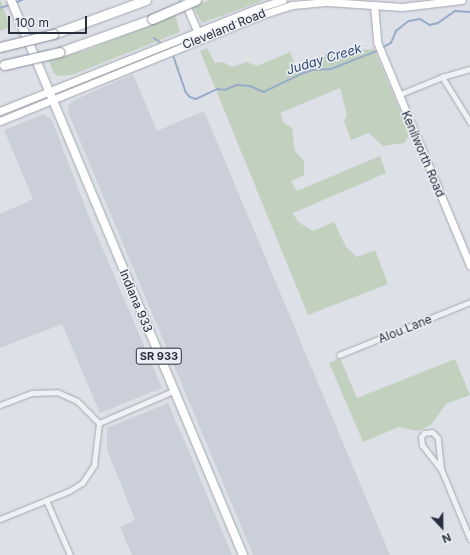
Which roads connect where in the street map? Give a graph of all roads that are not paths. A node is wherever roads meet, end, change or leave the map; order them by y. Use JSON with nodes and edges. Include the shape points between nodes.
{"nodes":[{"id":1,"x":11,"y":0,"type":"edge"},
{"id":2,"x":130,"y":0,"type":"edge"},
{"id":3,"x":145,"y":0,"type":"edge"},
{"id":4,"x":184,"y":0,"type":"edge"},
{"id":5,"x":196,"y":0,"type":"edge"},
{"id":6,"x":283,"y":0,"type":"edge"},
{"id":7,"x":462,"y":0,"type":"edge"},
{"id":8,"x":374,"y":5,"type":"junction"},
{"id":9,"x":93,"y":21,"type":"junction"},
{"id":10,"x":199,"y":35,"type":"junction"},
{"id":11,"x":0,"y":47,"type":"edge"},
{"id":12,"x":2,"y":65,"type":"edge"},
{"id":13,"x":470,"y":69,"type":"edge"},
{"id":14,"x":442,"y":77,"type":"junction"},
{"id":15,"x":50,"y":91,"type":"junction"},
{"id":16,"x":398,"y":95,"type":"junction"},
{"id":17,"x":54,"y":100,"type":"junction"},
{"id":18,"x":0,"y":111,"type":"edge"},
{"id":19,"x":0,"y":121,"type":"edge"},
{"id":20,"x":470,"y":122,"type":"edge"},
{"id":21,"x":470,"y":266,"type":"edge"},
{"id":22,"x":470,"y":302,"type":"edge"},
{"id":23,"x":340,"y":355,"type":"dead end"},
{"id":24,"x":173,"y":391,"type":"junction"},
{"id":25,"x":0,"y":405,"type":"edge"},
{"id":26,"x":99,"y":423,"type":"junction"},
{"id":27,"x":442,"y":469,"type":"junction"},
{"id":28,"x":46,"y":500,"type":"junction"},
{"id":29,"x":0,"y":519,"type":"edge"},
{"id":30,"x":470,"y":539,"type":"edge"},
{"id":31,"x":70,"y":555,"type":"edge"},
{"id":32,"x":243,"y":555,"type":"edge"}],
"edges":[{"from":1,"to":15,"type":"main road","number":"SR 933"},
{"from":2,"to":9,"type":"highway"},
{"from":3,"to":9,"type":"highway"},
{"from":4,"to":10,"type":"main road"},
{"from":5,"to":12,"type":"highway","bridge":true,"via":[[60,52]]},
{"from":6,"to":10,"type":"main road","name":"Cleveland Road"},
{"from":7,"to":8,"type":"main road","name":"Cleveland Road","via":[[419,6]]},
{"from":8,"to":10,"type":"main road","name":"Cleveland Road","via":[[328,2],[292,5]]},
{"from":8,"to":16,"type":"main road","name":"Kenilworth Road","via":[[377,42]]},
{"from":9,"to":11,"type":"highway","bridge":true},
{"from":10,"to":15,"type":"main road","name":"Cleveland Road"},
{"from":10,"to":17,"type":"main road","name":"Cleveland Road"},
{"from":13,"to":14,"type":"street"},
{"from":14,"to":16,"type":"street"},
{"from":14,"to":20,"type":"street"},
{"from":15,"to":17,"type":"main road","name":"Indiana 933","number":"SR 933"},
{"from":15,"to":18,"type":"main road","name":"Cleveland Road"},
{"from":16,"to":21,"type":"main road","name":"Kenilworth Road"},
{"from":17,"to":19,"type":"main road","name":"Cleveland Road"},
{"from":17,"to":24,"type":"main road","name":"Indiana 933","number":"SR 933"},
{"from":22,"to":23,"type":"street","name":"Alou Lane"},
{"from":24,"to":26,"type":"street"},
{"from":24,"to":32,"type":"main road","name":"Indiana 933","number":"SR 933"},
{"from":25,"to":26,"type":"street","via":[[32,393],[57,392],[77,401]]},
{"from":26,"to":28,"type":"street","via":[[94,465],[78,486]]},
{"from":27,"to":27,"type":"street","via":[[438,438],[432,432],[424,433],[421,437],[422,445]]},
{"from":27,"to":30,"type":"street"},
{"from":28,"to":29,"type":"street"},
{"from":28,"to":31,"type":"street"}]}
